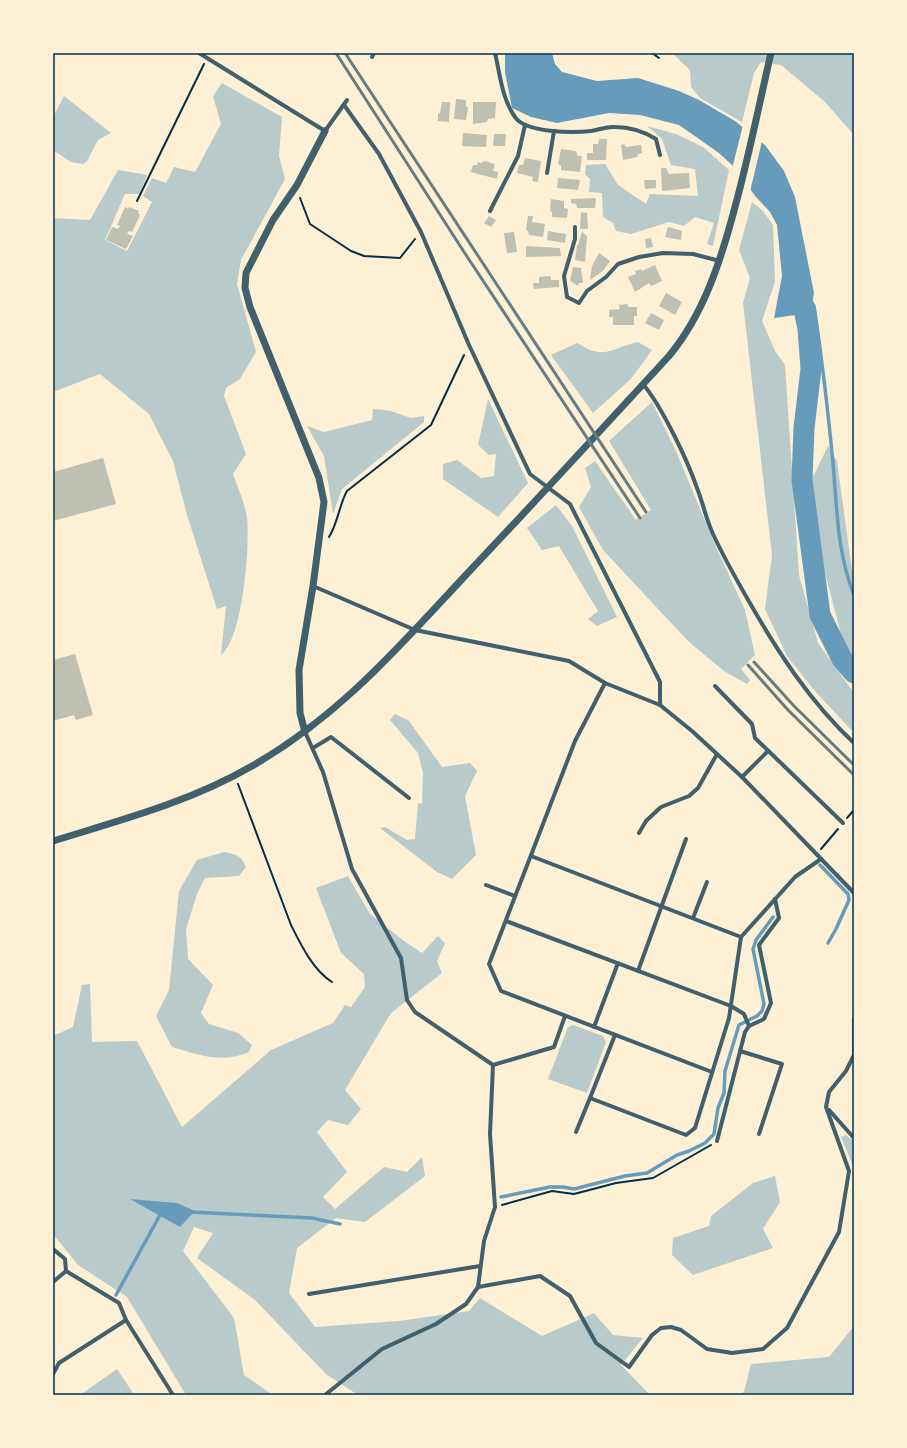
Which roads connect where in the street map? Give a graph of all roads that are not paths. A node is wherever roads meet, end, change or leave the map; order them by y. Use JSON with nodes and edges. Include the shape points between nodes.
{"nodes":[{"id":1,"x":198,"y":53,"type":"edge"},
{"id":2,"x":495,"y":53,"type":"edge"},
{"id":3,"x":771,"y":53,"type":"edge"},
{"id":4,"x":347,"y":100,"type":"dead end"},
{"id":5,"x":344,"y":105,"type":"junction"},
{"id":6,"x":525,"y":125,"type":"junction"},
{"id":7,"x":554,"y":131,"type":"junction"},
{"id":8,"x":325,"y":132,"type":"junction"},
{"id":9,"x":660,"y":155,"type":"dead end"},
{"id":10,"x":547,"y":173,"type":"dead end"},
{"id":11,"x":490,"y":211,"type":"dead end"},
{"id":12,"x":575,"y":227,"type":"dead end"},
{"id":13,"x":720,"y":260,"type":"junction"},
{"id":14,"x":643,"y":384,"type":"junction"},
{"id":15,"x":313,"y":586,"type":"junction"},
{"id":16,"x":415,"y":630,"type":"junction"},
{"id":17,"x":605,"y":683,"type":"junction"},
{"id":18,"x":715,"y":686,"type":"dead end"},
{"id":19,"x":660,"y":705,"type":"junction"},
{"id":20,"x":305,"y":732,"type":"junction"},
{"id":21,"x":854,"y":743,"type":"edge"},
{"id":22,"x":312,"y":748,"type":"junction"},
{"id":23,"x":768,"y":751,"type":"junction"},
{"id":24,"x":717,"y":754,"type":"junction"},
{"id":25,"x":742,"y":777,"type":"junction"},
{"id":26,"x":409,"y":798,"type":"dead end"},
{"id":27,"x":843,"y":823,"type":"road end"},
{"id":28,"x":639,"y":833,"type":"dead end"},
{"id":29,"x":686,"y":839,"type":"dead end"},
{"id":30,"x":53,"y":841,"type":"edge"},
{"id":31,"x":531,"y":856,"type":"junction"},
{"id":32,"x":821,"y":859,"type":"junction"},
{"id":33,"x":707,"y":882,"type":"dead end"},
{"id":34,"x":486,"y":885,"type":"dead end"},
{"id":35,"x":854,"y":893,"type":"edge"},
{"id":36,"x":515,"y":896,"type":"junction"},
{"id":37,"x":775,"y":899,"type":"junction"},
{"id":38,"x":661,"y":906,"type":"junction"},
{"id":39,"x":693,"y":918,"type":"junction"},
{"id":40,"x":506,"y":921,"type":"junction"},
{"id":41,"x":741,"y":937,"type":"junction"},
{"id":42,"x":618,"y":963,"type":"junction"},
{"id":43,"x":638,"y":971,"type":"junction"},
{"id":44,"x":731,"y":1006,"type":"junction"},
{"id":45,"x":565,"y":1016,"type":"junction"},
{"id":46,"x":854,"y":1019,"type":"edge"},
{"id":47,"x":749,"y":1026,"type":"junction"},
{"id":48,"x":594,"y":1027,"type":"junction"},
{"id":49,"x":615,"y":1035,"type":"junction"},
{"id":50,"x":740,"y":1051,"type":"junction"},
{"id":51,"x":853,"y":1059,"type":"edge"},
{"id":52,"x":493,"y":1065,"type":"junction"},
{"id":53,"x":712,"y":1072,"type":"junction"},
{"id":54,"x":590,"y":1098,"type":"junction"},
{"id":55,"x":826,"y":1107,"type":"junction"},
{"id":56,"x":576,"y":1132,"type":"dead end"},
{"id":57,"x":759,"y":1134,"type":"dead end"},
{"id":58,"x":854,"y":1138,"type":"edge"},
{"id":59,"x":717,"y":1141,"type":"road end"},
{"id":60,"x":53,"y":1249,"type":"edge"},
{"id":61,"x":480,"y":1266,"type":"junction"},
{"id":62,"x":66,"y":1271,"type":"junction"},
{"id":63,"x":53,"y":1282,"type":"edge"},
{"id":64,"x":478,"y":1287,"type":"junction"},
{"id":65,"x":309,"y":1294,"type":"dead end"},
{"id":66,"x":126,"y":1320,"type":"junction"},
{"id":67,"x":53,"y":1374,"type":"edge"},
{"id":68,"x":173,"y":1395,"type":"edge"},
{"id":69,"x":325,"y":1395,"type":"edge"}],
"edges":[{"from":1,"to":8,"type":"street"},
{"from":2,"to":6,"type":"street","via":[[505,98],[516,118]]},
{"from":3,"to":13,"type":"street","via":[[748,158]]},
{"from":4,"to":5,"type":"street"},
{"from":5,"to":8,"type":"street"},
{"from":5,"to":19,"type":"street","via":[[379,154],[421,232],[469,345],[530,474],[570,504],[660,682]]},
{"from":6,"to":7,"type":"street"},
{"from":6,"to":11,"type":"street","via":[[518,156]]},
{"from":7,"to":9,"type":"street","via":[[592,131],[614,126],[641,130],[656,139]]},
{"from":7,"to":10,"type":"street"},
{"from":8,"to":15,"type":"street","via":[[298,185],[273,220],[256,251],[246,273],[245,288],[250,307],[319,478],[324,502]]},
{"from":12,"to":13,"type":"street","via":[[564,276],[567,297],[579,303],[587,291],[618,264],[639,257],[693,254]]},
{"from":13,"to":14,"type":"street","via":[[699,311],[681,342]]},
{"from":14,"to":16,"type":"street"},
{"from":14,"to":21,"type":"street","via":[[697,486],[712,532],[724,557],[773,645],[792,672]]},
{"from":15,"to":16,"type":"street"},
{"from":15,"to":20,"type":"street","via":[[299,670],[300,714]]},
{"from":16,"to":17,"type":"street","via":[[569,661]]},
{"from":16,"to":20,"type":"street","via":[[348,698]]},
{"from":17,"to":19,"type":"street"},
{"from":17,"to":31,"type":"street","via":[[575,741]]},
{"from":18,"to":23,"type":"street","via":[[752,724],[755,738]]},
{"from":19,"to":24,"type":"street"},
{"from":20,"to":22,"type":"street"},
{"from":20,"to":30,"type":"street","via":[[235,775],[163,807]]},
{"from":22,"to":26,"type":"street","via":[[331,737]]},
{"from":22,"to":52,"type":"street","via":[[323,772],[352,869],[401,958],[407,1000],[415,1012]]},
{"from":23,"to":25,"type":"street"},
{"from":23,"to":27,"type":"street"},
{"from":24,"to":25,"type":"street"},
{"from":24,"to":28,"type":"street","via":[[698,788],[689,796],[661,807],[646,821]]},
{"from":25,"to":32,"type":"street"},
{"from":29,"to":38,"type":"street"},
{"from":31,"to":36,"type":"street"},
{"from":31,"to":38,"type":"street"},
{"from":32,"to":35,"type":"street"},
{"from":32,"to":37,"type":"street","via":[[795,877]]},
{"from":33,"to":39,"type":"street"},
{"from":34,"to":36,"type":"street"},
{"from":36,"to":40,"type":"street"},
{"from":37,"to":41,"type":"street"},
{"from":37,"to":47,"type":"street","via":[[779,918],[759,945],[771,1002],[764,1020]]},
{"from":38,"to":39,"type":"street"},
{"from":38,"to":43,"type":"street"},
{"from":39,"to":41,"type":"street"},
{"from":40,"to":42,"type":"street"},
{"from":40,"to":45,"type":"street","via":[[489,964],[501,991]]},
{"from":41,"to":44,"type":"street"},
{"from":42,"to":43,"type":"street"},
{"from":42,"to":48,"type":"street"},
{"from":43,"to":44,"type":"street"},
{"from":44,"to":47,"type":"street","via":[[744,1014]]},
{"from":44,"to":53,"type":"street"},
{"from":45,"to":48,"type":"street"},
{"from":45,"to":52,"type":"street","via":[[554,1047]]},
{"from":46,"to":51,"type":"street"},
{"from":47,"to":50,"type":"street","via":[[744,1032]]},
{"from":48,"to":49,"type":"street"},
{"from":49,"to":53,"type":"street"},
{"from":49,"to":54,"type":"street"},
{"from":50,"to":57,"type":"street","via":[[782,1064]]},
{"from":50,"to":59,"type":"street"},
{"from":51,"to":55,"type":"street","via":[[829,1092]]},
{"from":52,"to":61,"type":"street","via":[[490,1134],[495,1207],[484,1241]]},
{"from":53,"to":54,"type":"street","via":[[695,1128],[686,1135]]},
{"from":54,"to":56,"type":"street"},
{"from":55,"to":58,"type":"street"},
{"from":55,"to":64,"type":"street","via":[[849,1171],[839,1232],[787,1328],[764,1349],[732,1353],[707,1349],[681,1330],[661,1328],[652,1335],[629,1368],[596,1343],[570,1296],[540,1276]]},
{"from":60,"to":62,"type":"street","via":[[65,1259]]},
{"from":61,"to":64,"type":"street"},
{"from":61,"to":65,"type":"street"},
{"from":62,"to":63,"type":"street"},
{"from":62,"to":66,"type":"street","via":[[119,1303]]},
{"from":64,"to":69,"type":"street","via":[[466,1304],[436,1324],[382,1349]]},
{"from":66,"to":67,"type":"street","via":[[59,1363]]},
{"from":66,"to":68,"type":"street"}]}
